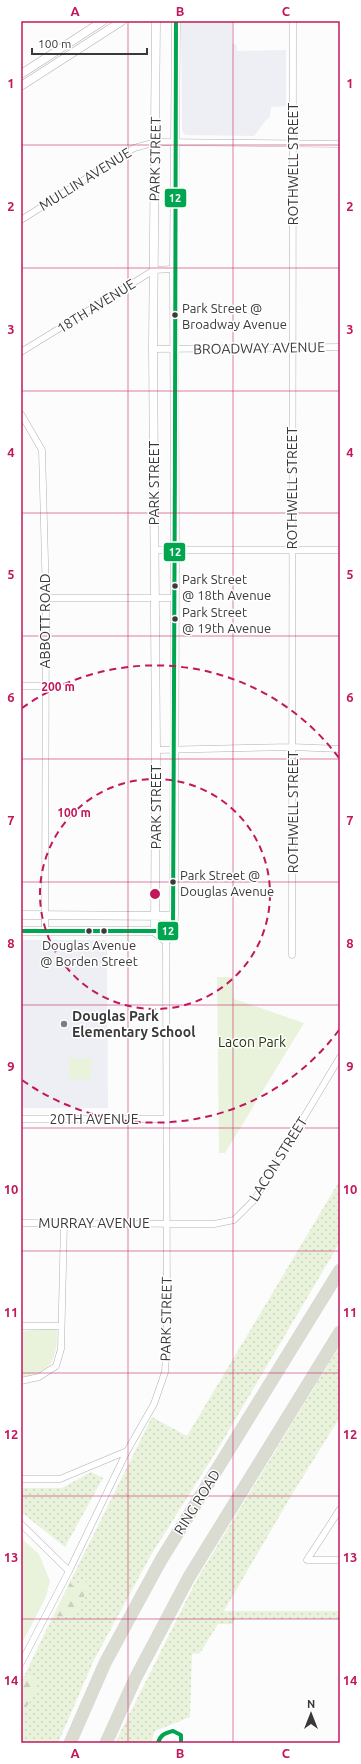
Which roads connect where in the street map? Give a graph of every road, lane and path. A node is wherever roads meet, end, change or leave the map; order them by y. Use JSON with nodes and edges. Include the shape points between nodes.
{"nodes":[{"id":1,"x":103,"y":21,"type":"edge"},
{"id":2,"x":122,"y":21,"type":"edge"},
{"id":3,"x":156,"y":21,"type":"edge"},
{"id":4,"x":176,"y":21,"type":"edge"},
{"id":5,"x":293,"y":21,"type":"edge"},
{"id":6,"x":21,"y":74,"type":"edge"},
{"id":7,"x":21,"y":86,"type":"edge"},
{"id":8,"x":156,"y":142,"type":"junction"},
{"id":9,"x":176,"y":142,"type":"junction"},
{"id":10,"x":293,"y":144,"type":"junction"},
{"id":11,"x":340,"y":144,"type":"edge"},
{"id":12,"x":21,"y":220,"type":"edge"},
{"id":13,"x":174,"y":269,"type":"junction"},
{"id":14,"x":154,"y":270,"type":"junction"},
{"id":15,"x":292,"y":347,"type":"junction"},
{"id":16,"x":340,"y":347,"type":"edge"},
{"id":17,"x":153,"y":349,"type":"junction"},
{"id":18,"x":174,"y":349,"type":"junction"},
{"id":19,"x":21,"y":352,"type":"edge"},
{"id":20,"x":21,"y":414,"type":"edge"},
{"id":21,"x":155,"y":550,"type":"junction"},
{"id":22,"x":175,"y":550,"type":"junction"},
{"id":23,"x":292,"y":550,"type":"junction"},
{"id":24,"x":340,"y":550,"type":"edge"},
{"id":25,"x":46,"y":598,"type":"junction"},
{"id":26,"x":156,"y":598,"type":"junction"},
{"id":27,"x":175,"y":598,"type":"junction"},
{"id":28,"x":21,"y":686,"type":"edge"},
{"id":29,"x":45,"y":686,"type":"junction"},
{"id":30,"x":292,"y":747,"type":"junction"},
{"id":31,"x":175,"y":749,"type":"junction"},
{"id":32,"x":340,"y":749,"type":"edge"},
{"id":33,"x":156,"y":750,"type":"junction"},
{"id":34,"x":21,"y":915,"type":"edge"},
{"id":35,"x":46,"y":916,"type":"junction"},
{"id":36,"x":155,"y":916,"type":"junction"},
{"id":37,"x":174,"y":916,"type":"junction"},
{"id":38,"x":45,"y":931,"type":"junction"},
{"id":39,"x":174,"y":931,"type":"junction"},
{"id":40,"x":21,"y":932,"type":"edge"},
{"id":41,"x":155,"y":932,"type":"junction"},
{"id":42,"x":166,"y":940,"type":"junction"},
{"id":43,"x":292,"y":955,"type":"dead end"},
{"id":44,"x":340,"y":1057,"type":"edge"},
{"id":45,"x":21,"y":1119,"type":"edge"},
{"id":46,"x":166,"y":1119,"type":"junction"},
{"id":47,"x":21,"y":1223,"type":"edge"},
{"id":48,"x":64,"y":1223,"type":"junction"},
{"id":49,"x":166,"y":1223,"type":"junction"},
{"id":50,"x":340,"y":1270,"type":"edge"},
{"id":51,"x":21,"y":1326,"type":"edge"},
{"id":52,"x":61,"y":1326,"type":"junction"},
{"id":53,"x":340,"y":1332,"type":"edge"},
{"id":54,"x":21,"y":1381,"type":"edge"},
{"id":55,"x":127,"y":1451,"type":"junction"},
{"id":56,"x":21,"y":1479,"type":"edge"},
{"id":57,"x":340,"y":1509,"type":"edge"},
{"id":58,"x":21,"y":1524,"type":"edge"},
{"id":59,"x":340,"y":1560,"type":"edge"},
{"id":60,"x":69,"y":1571,"type":"junction"},
{"id":61,"x":21,"y":1663,"type":"edge"},
{"id":62,"x":70,"y":1743,"type":"edge"},
{"id":63,"x":106,"y":1743,"type":"edge"}],
"edges":[{"from":1,"to":6,"type":"street"},
{"from":2,"to":7,"type":"street"},
{"from":3,"to":8,"type":"street","name":"PARK STREET"},
{"from":4,"to":9,"type":"street","name":"PARK STREET"},
{"from":5,"to":10,"type":"street","name":"ROTHWELL STREET"},
{"from":8,"to":9,"type":"street","name":"MULLIN AVENUE"},
{"from":8,"to":12,"type":"street","name":"MULLIN AVENUE","via":[[134,148]]},
{"from":8,"to":14,"type":"street","name":"PARK STREET"},
{"from":9,"to":10,"type":"street","name":"MULLIN AVENUE"},
{"from":9,"to":13,"type":"street","name":"PARK STREET"},
{"from":10,"to":11,"type":"street","name":"MULLIN AVENUE"},
{"from":10,"to":15,"type":"street","name":"ROTHWELL STREET"},
{"from":13,"to":14,"type":"street","name":"18TH AVENUE"},
{"from":13,"to":18,"type":"street","name":"PARK STREET"},
{"from":14,"to":17,"type":"street","name":"PARK STREET"},
{"from":14,"to":19,"type":"street","name":"18TH AVENUE"},
{"from":15,"to":16,"type":"street","name":"BROADWAY AVENUE"},
{"from":15,"to":18,"type":"street","name":"BROADWAY AVENUE"},
{"from":15,"to":23,"type":"street","name":"ROTHWELL STREET"},
{"from":17,"to":18,"type":"street","name":"BROADWAY AVENUE"},
{"from":17,"to":21,"type":"street","name":"PARK STREET"},
{"from":18,"to":22,"type":"street","name":"PARK STREET"},
{"from":20,"to":25,"type":"street","name":"ABBOTT ROAD","via":[[42,450]]},
{"from":21,"to":22,"type":"street"},
{"from":21,"to":26,"type":"street","name":"PARK STREET"},
{"from":22,"to":23,"type":"street"},
{"from":22,"to":27,"type":"street","name":"PARK STREET"},
{"from":23,"to":24,"type":"street"},
{"from":23,"to":30,"type":"street","name":"ROTHWELL STREET"},
{"from":25,"to":26,"type":"street"},
{"from":25,"to":29,"type":"street","name":"ABBOTT ROAD"},
{"from":26,"to":27,"type":"street"},
{"from":26,"to":33,"type":"street","name":"PARK STREET"},
{"from":27,"to":31,"type":"street","name":"PARK STREET"},
{"from":28,"to":29,"type":"street"},
{"from":29,"to":35,"type":"street","name":"ABBOTT ROAD"},
{"from":30,"to":31,"type":"street"},
{"from":30,"to":32,"type":"street"},
{"from":30,"to":43,"type":"street","name":"ROTHWELL STREET"},
{"from":31,"to":33,"type":"street"},
{"from":31,"to":37,"type":"street","name":"PARK STREET"},
{"from":33,"to":36,"type":"street","name":"PARK STREET"},
{"from":34,"to":35,"type":"street"},
{"from":35,"to":36,"type":"street"},
{"from":35,"to":38,"type":"street","name":"ABBOTT ROAD"},
{"from":36,"to":37,"type":"street"},
{"from":36,"to":41,"type":"street","name":"PARK STREET"},
{"from":37,"to":39,"type":"street","name":"PARK STREET"},
{"from":38,"to":40,"type":"street"},
{"from":38,"to":41,"type":"street"},
{"from":39,"to":41,"type":"street"},
{"from":39,"to":42,"type":"street"},
{"from":41,"to":42,"type":"street"},
{"from":42,"to":46,"type":"street","name":"PARK STREET"},
{"from":44,"to":49,"type":"street","name":"LACON STREET","via":[[255,1199],[234,1220],[214,1224]]},
{"from":45,"to":46,"type":"street","name":"20TH AVENUE"},
{"from":46,"to":49,"type":"street","name":"PARK STREET"},
{"from":47,"to":48,"type":"street","name":"MURRAY AVENUE"},
{"from":48,"to":49,"type":"street","name":"MURRAY AVENUE"},
{"from":48,"to":52,"type":"street"},
{"from":49,"to":55,"type":"street","name":"PARK STREET","via":[[165,1372],[154,1404]]},
{"from":50,"to":62,"type":"highway","name":"RING ROAD","via":[[161,1560],[105,1664]]},
{"from":51,"to":52,"type":"street"},
{"from":52,"to":54,"type":"street","via":[[61,1349],[56,1366],[39,1377]]},
{"from":53,"to":63,"type":"highway","via":[[189,1577],[135,1679]]},
{"from":55,"to":56,"type":"street","via":[[60,1479]]},
{"from":55,"to":60,"type":"street","name":"PARK STREET"},
{"from":57,"to":59,"type":"street","via":[[307,1560]]},
{"from":58,"to":60,"type":"street"},
{"from":60,"to":61,"type":"street","name":"PARK STREET"}]}
